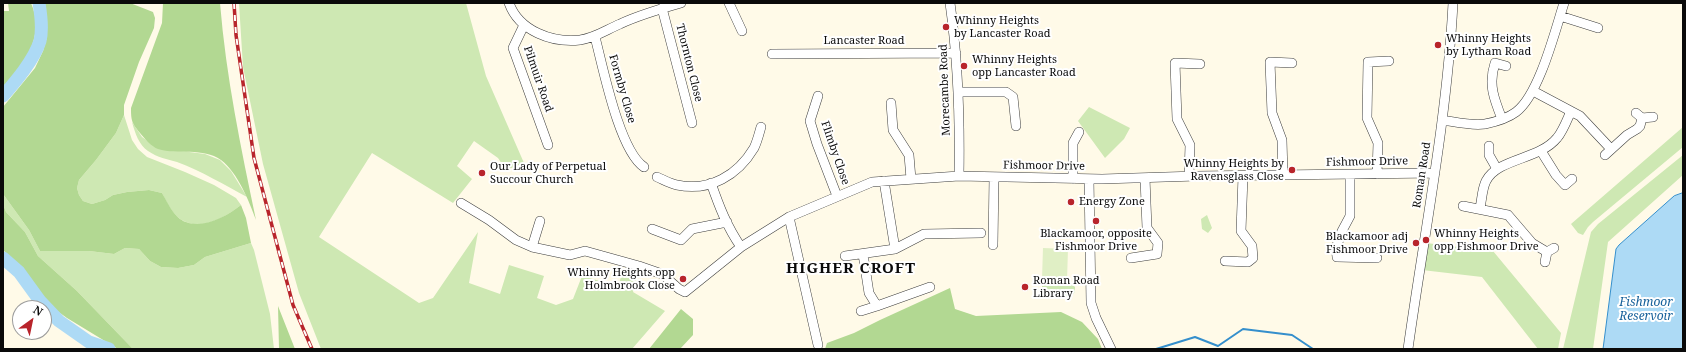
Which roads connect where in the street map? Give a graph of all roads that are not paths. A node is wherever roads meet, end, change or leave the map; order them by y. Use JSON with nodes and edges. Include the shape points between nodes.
{"nodes":[{"id":1,"x":681,"y":3,"type":"edge"},
{"id":2,"x":728,"y":3,"type":"edge"},
{"id":3,"x":950,"y":3,"type":"edge"},
{"id":4,"x":1453,"y":3,"type":"edge"},
{"id":5,"x":1564,"y":3,"type":"edge"},
{"id":6,"x":512,"y":6,"type":"edge"},
{"id":7,"x":662,"y":8,"type":"junction"},
{"id":8,"x":1560,"y":16,"type":"junction"},
{"id":9,"x":524,"y":25,"type":"junction"},
{"id":10,"x":1598,"y":28,"type":"dead end"},
{"id":11,"x":742,"y":30,"type":"dead end"},
{"id":12,"x":595,"y":37,"type":"junction"},
{"id":13,"x":956,"y":53,"type":"junction"},
{"id":14,"x":772,"y":54,"type":"dead end"},
{"id":15,"x":1389,"y":61,"type":"dead end"},
{"id":16,"x":1292,"y":63,"type":"dead end"},
{"id":17,"x":1200,"y":64,"type":"dead end"},
{"id":18,"x":1506,"y":66,"type":"dead end"},
{"id":19,"x":1533,"y":91,"type":"junction"},
{"id":20,"x":958,"y":92,"type":"junction"},
{"id":21,"x":818,"y":96,"type":"dead end"},
{"id":22,"x":892,"y":103,"type":"dead end"},
{"id":23,"x":1571,"y":111,"type":"junction"},
{"id":24,"x":1653,"y":117,"type":"dead end"},
{"id":25,"x":1502,"y":119,"type":"junction"},
{"id":26,"x":1442,"y":120,"type":"junction"},
{"id":27,"x":692,"y":123,"type":"dead end"},
{"id":28,"x":1016,"y":126,"type":"dead end"},
{"id":29,"x":761,"y":127,"type":"dead end"},
{"id":30,"x":1079,"y":132,"type":"dead end"},
{"id":31,"x":548,"y":145,"type":"dead end"},
{"id":32,"x":1489,"y":146,"type":"dead end"},
{"id":33,"x":1541,"y":151,"type":"junction"},
{"id":34,"x":644,"y":167,"type":"dead end"},
{"id":35,"x":1497,"y":169,"type":"junction"},
{"id":36,"x":1435,"y":173,"type":"junction"},
{"id":37,"x":1377,"y":174,"type":"junction"},
{"id":38,"x":1283,"y":175,"type":"junction"},
{"id":39,"x":1350,"y":175,"type":"junction"},
{"id":40,"x":958,"y":176,"type":"junction"},
{"id":41,"x":1189,"y":176,"type":"junction"},
{"id":42,"x":1243,"y":176,"type":"junction"},
{"id":43,"x":657,"y":177,"type":"dead end"},
{"id":44,"x":994,"y":177,"type":"junction"},
{"id":45,"x":1145,"y":178,"type":"junction"},
{"id":46,"x":911,"y":179,"type":"junction"},
{"id":47,"x":1073,"y":179,"type":"junction"},
{"id":48,"x":1089,"y":179,"type":"junction"},
{"id":49,"x":1572,"y":179,"type":"dead end"},
{"id":50,"x":884,"y":181,"type":"junction"},
{"id":51,"x":711,"y":183,"type":"junction"},
{"id":52,"x":837,"y":196,"type":"junction"},
{"id":53,"x":461,"y":203,"type":"dead end"},
{"id":54,"x":1463,"y":206,"type":"dead end"},
{"id":55,"x":1480,"y":208,"type":"junction"},
{"id":56,"x":789,"y":217,"type":"junction"},
{"id":57,"x":540,"y":221,"type":"dead end"},
{"id":58,"x":727,"y":222,"type":"junction"},
{"id":59,"x":652,"y":229,"type":"dead end"},
{"id":60,"x":981,"y":233,"type":"dead end"},
{"id":61,"x":993,"y":245,"type":"dead end"},
{"id":62,"x":532,"y":247,"type":"junction"},
{"id":63,"x":740,"y":247,"type":"junction"},
{"id":64,"x":896,"y":249,"type":"junction"},
{"id":65,"x":864,"y":254,"type":"junction"},
{"id":66,"x":845,"y":256,"type":"dead end"},
{"id":67,"x":1131,"y":258,"type":"dead end"},
{"id":68,"x":1376,"y":258,"type":"dead end"},
{"id":69,"x":1225,"y":261,"type":"dead end"},
{"id":70,"x":1545,"y":262,"type":"dead end"},
{"id":71,"x":930,"y":288,"type":"dead end"},
{"id":72,"x":877,"y":306,"type":"junction"},
{"id":73,"x":861,"y":311,"type":"dead end"},
{"id":74,"x":818,"y":345,"type":"dead end"},
{"id":75,"x":1109,"y":345,"type":"edge"},
{"id":76,"x":1408,"y":349,"type":"edge"}],
"edges":[{"from":1,"to":7,"type":"street"},
{"from":2,"to":11,"type":"street"},
{"from":3,"to":13,"type":"street","name":"Morecambe Road"},
{"from":4,"to":26,"type":"street","name":"Roman Road"},
{"from":5,"to":8,"type":"street"},
{"from":6,"to":9,"type":"street"},
{"from":7,"to":12,"type":"street"},
{"from":7,"to":27,"type":"street","name":"Thornton Close"},
{"from":8,"to":10,"type":"street"},
{"from":8,"to":19,"type":"street"},
{"from":9,"to":12,"type":"street","via":[[557,39],[580,40]]},
{"from":9,"to":31,"type":"street","name":"Pilmuir Road","via":[[513,48]]},
{"from":12,"to":34,"type":"street","name":"Formby Close","via":[[615,113],[630,149]]},
{"from":13,"to":14,"type":"street","name":"Lancaster Road"},
{"from":13,"to":20,"type":"street","name":"Morecambe Road"},
{"from":15,"to":37,"type":"street","via":[[1368,62],[1367,118],[1378,143]]},
{"from":16,"to":38,"type":"street","via":[[1270,62],[1272,113],[1282,140]]},
{"from":17,"to":41,"type":"street","via":[[1175,63],[1177,118],[1190,145]]},
{"from":18,"to":25,"type":"street","via":[[1495,63],[1492,73],[1492,92]]},
{"from":19,"to":23,"type":"street"},
{"from":19,"to":25,"type":"street","via":[[1517,111]]},
{"from":20,"to":28,"type":"street","via":[[1006,92],[1013,97]]},
{"from":20,"to":40,"type":"street","name":"Morecambe Road"},
{"from":21,"to":52,"type":"street","name":"Flimby Close","via":[[810,121]]},
{"from":22,"to":46,"type":"street","via":[[893,130],[909,155]]},
{"from":23,"to":24,"type":"street","via":[[1585,120],[1608,152],[1640,126],[1639,115]]},
{"from":23,"to":33,"type":"street","via":[[1556,139]]},
{"from":25,"to":26,"type":"street","via":[[1485,124]]},
{"from":26,"to":36,"type":"street","name":"Roman Road"},
{"from":29,"to":51,"type":"street","via":[[755,146],[741,167],[721,181]]},
{"from":30,"to":47,"type":"street","via":[[1073,143]]},
{"from":32,"to":35,"type":"street","via":[[1488,155]]},
{"from":33,"to":35,"type":"street"},
{"from":33,"to":49,"type":"street","via":[[1565,185]]},
{"from":35,"to":55,"type":"street","via":[[1487,180]]},
{"from":36,"to":37,"type":"street","name":"Fishmoor Drive"},
{"from":36,"to":76,"type":"street","name":"Roman Road"},
{"from":37,"to":39,"type":"street","name":"Fishmoor Drive"},
{"from":38,"to":39,"type":"street","name":"Fishmoor Drive"},
{"from":38,"to":42,"type":"street","name":"Fishmoor Drive"},
{"from":39,"to":68,"type":"street","via":[[1350,216],[1336,248],[1337,257]]},
{"from":40,"to":44,"type":"street","name":"Fishmoor Drive"},
{"from":40,"to":46,"type":"street","name":"Fishmoor Drive"},
{"from":41,"to":42,"type":"street","name":"Fishmoor Drive"},
{"from":41,"to":45,"type":"street","name":"Fishmoor Drive"},
{"from":42,"to":69,"type":"street","via":[[1241,231],[1252,246],[1253,258],[1248,262]]},
{"from":43,"to":51,"type":"street","via":[[677,185],[698,187]]},
{"from":44,"to":47,"type":"street","name":"Fishmoor Drive"},
{"from":44,"to":61,"type":"street"},
{"from":45,"to":48,"type":"street","name":"Fishmoor Drive"},
{"from":45,"to":67,"type":"street","via":[[1147,228],[1158,243],[1157,254]]},
{"from":46,"to":50,"type":"street","name":"Fishmoor Drive"},
{"from":47,"to":48,"type":"street","name":"Fishmoor Drive"},
{"from":48,"to":75,"type":"street","via":[[1091,303]]},
{"from":50,"to":52,"type":"street","name":"Fishmoor Drive","via":[[872,182]]},
{"from":50,"to":64,"type":"street"},
{"from":51,"to":58,"type":"street"},
{"from":52,"to":56,"type":"street","name":"Fishmoor Drive"},
{"from":53,"to":62,"type":"street","via":[[516,240]]},
{"from":54,"to":55,"type":"street"},
{"from":55,"to":70,"type":"street","via":[[1508,215],[1532,243],[1550,250]]},
{"from":56,"to":63,"type":"street","name":"Fishmoor Drive"},
{"from":56,"to":74,"type":"street"},
{"from":57,"to":62,"type":"street"},
{"from":58,"to":59,"type":"street","via":[[692,229],[681,240]]},
{"from":58,"to":63,"type":"street"},
{"from":60,"to":64,"type":"street","via":[[924,234]]},
{"from":62,"to":63,"type":"street","name":"Fishmoor Drive","via":[[570,255],[585,251],[639,266],[662,274],[683,292]]},
{"from":64,"to":65,"type":"street"},
{"from":65,"to":66,"type":"street"},
{"from":65,"to":72,"type":"street","via":[[869,293]]},
{"from":71,"to":72,"type":"street"},
{"from":72,"to":73,"type":"street"}]}
